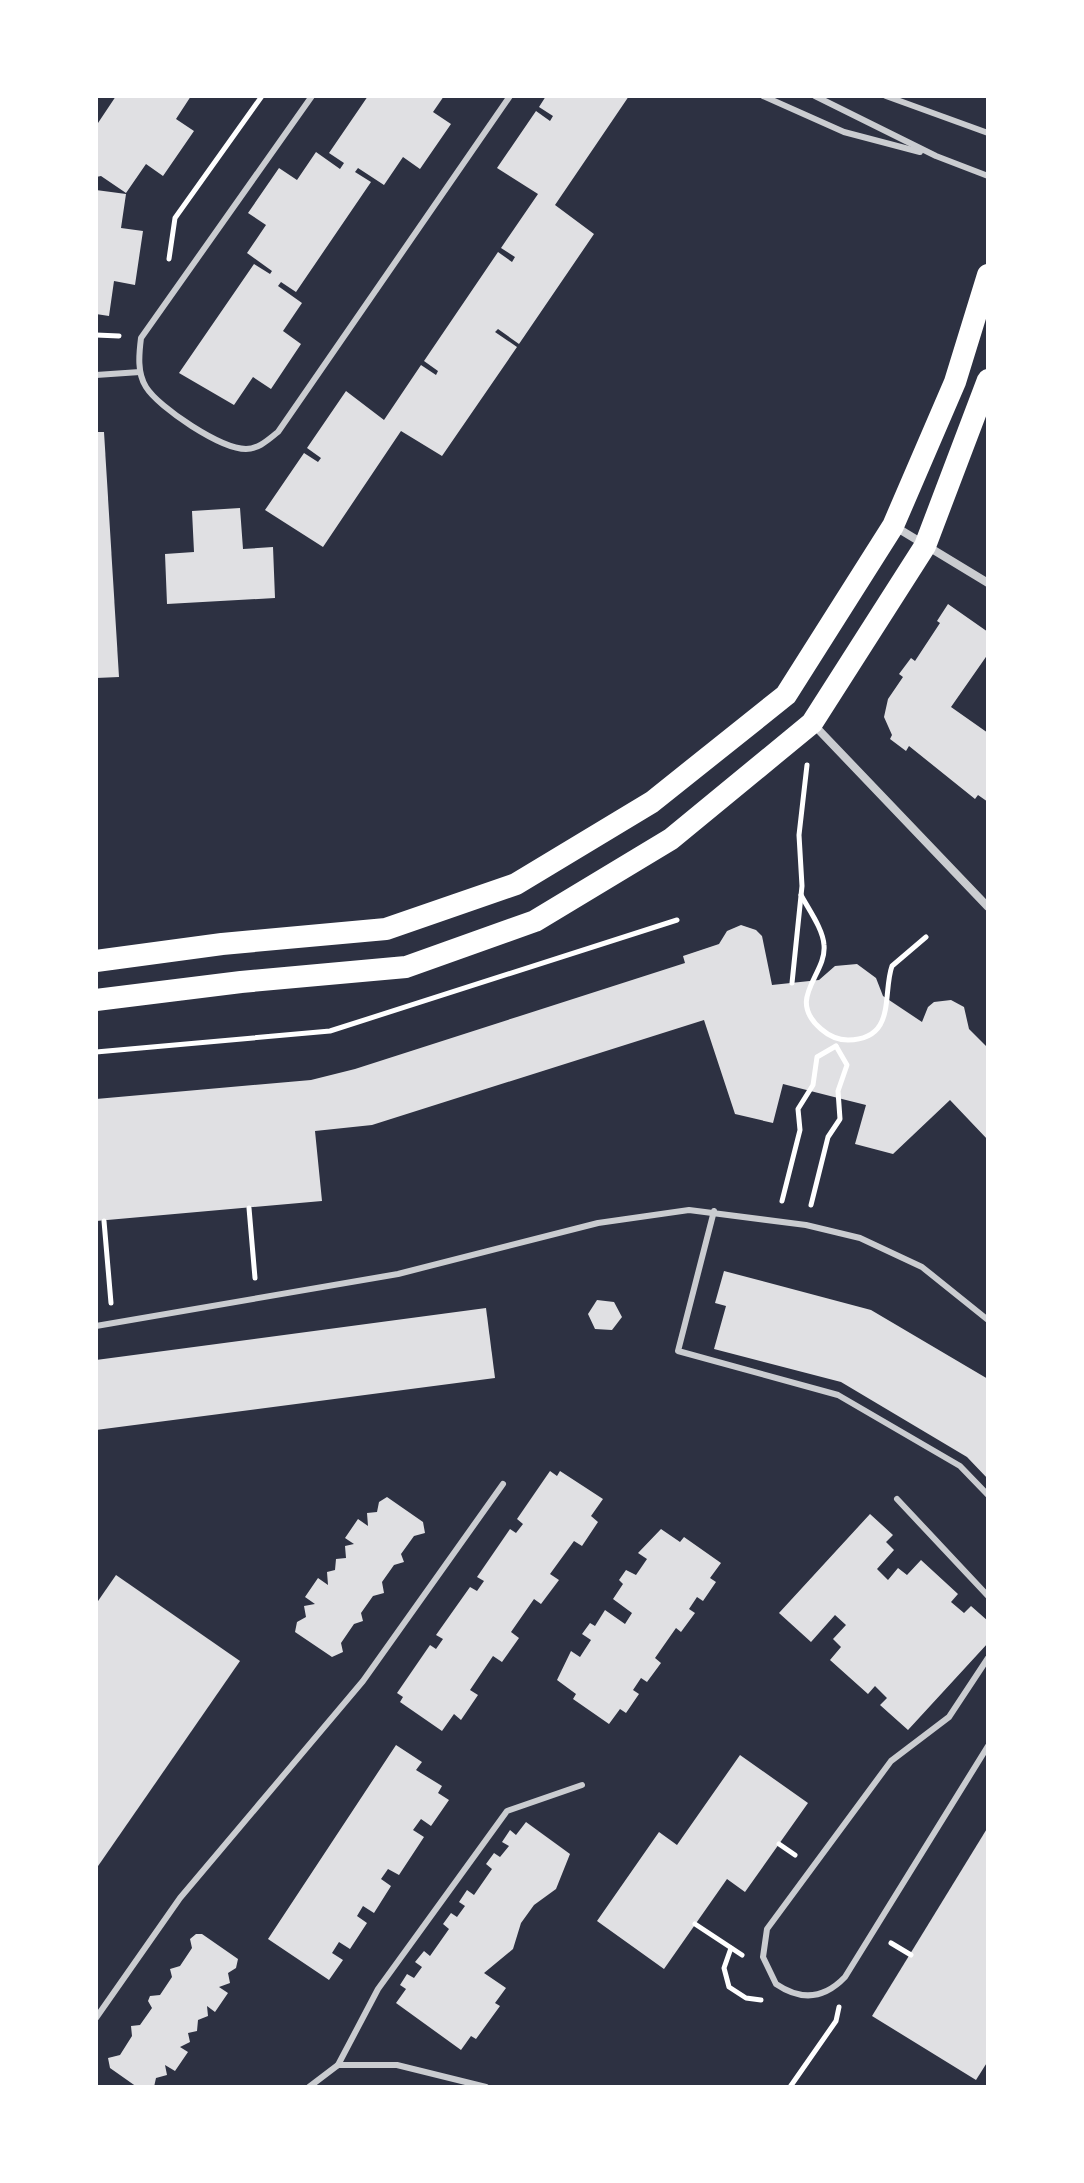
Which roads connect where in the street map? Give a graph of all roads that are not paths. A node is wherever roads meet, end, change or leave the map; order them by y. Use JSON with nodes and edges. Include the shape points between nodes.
{"nodes":[{"id":1,"x":312,"y":96,"type":"edge"},
{"id":2,"x":510,"y":96,"type":"edge"},
{"id":3,"x":763,"y":96,"type":"edge"},
{"id":4,"x":815,"y":96,"type":"edge"},
{"id":5,"x":886,"y":96,"type":"edge"},
{"id":6,"x":988,"y":133,"type":"edge"},
{"id":7,"x":936,"y":156,"type":"junction"},
{"id":8,"x":988,"y":176,"type":"edge"},
{"id":9,"x":988,"y":275,"type":"edge"},
{"id":10,"x":140,"y":372,"type":"junction"},
{"id":11,"x":96,"y":375,"type":"edge"},
{"id":12,"x":988,"y":380,"type":"edge"},
{"id":13,"x":893,"y":526,"type":"junction"},
{"id":14,"x":925,"y":546,"type":"junction"},
{"id":15,"x":988,"y":583,"type":"edge"},
{"id":16,"x":812,"y":723,"type":"junction"},
{"id":17,"x":988,"y":907,"type":"edge"},
{"id":18,"x":96,"y":961,"type":"edge"},
{"id":19,"x":96,"y":1000,"type":"edge"},
{"id":20,"x":714,"y":1211,"type":"junction"},
{"id":21,"x":988,"y":1320,"type":"edge"},
{"id":22,"x":96,"y":1326,"type":"edge"},
{"id":23,"x":503,"y":1484,"type":"dead end"},
{"id":24,"x":988,"y":1495,"type":"edge"},
{"id":25,"x":897,"y":1499,"type":"dead end"},
{"id":26,"x":988,"y":1596,"type":"edge"},
{"id":27,"x":988,"y":1658,"type":"edge"},
{"id":28,"x":988,"y":1746,"type":"edge"},
{"id":29,"x":582,"y":1785,"type":"dead end"},
{"id":30,"x":96,"y":2018,"type":"edge"},
{"id":31,"x":338,"y":2065,"type":"junction"},
{"id":32,"x":309,"y":2087,"type":"edge"},
{"id":33,"x":486,"y":2087,"type":"edge"}],
"edges":[{"from":1,"to":10,"type":"lane","via":[[141,338]]},
{"from":2,"to":10,"type":"lane","via":[[278,432],[265,443],[250,450],[218,442],[155,398]]},
{"from":3,"to":7,"type":"lane","via":[[844,132]]},
{"from":4,"to":7,"type":"lane"},
{"from":5,"to":6,"type":"lane"},
{"from":7,"to":8,"type":"lane"},
{"from":9,"to":13,"type":"highway","via":[[955,382]]},
{"from":10,"to":11,"type":"lane"},
{"from":12,"to":14,"type":"highway"},
{"from":13,"to":14,"type":"street"},
{"from":13,"to":18,"type":"highway","via":[[786,695],[652,802],[516,884],[386,929]]},
{"from":14,"to":15,"type":"street"},
{"from":14,"to":16,"type":"highway"},
{"from":16,"to":17,"type":"street"},
{"from":16,"to":19,"type":"highway","via":[[671,839],[535,921],[406,967]]},
{"from":20,"to":21,"type":"lane","via":[[860,1238],[951,1287]]},
{"from":20,"to":22,"type":"lane","via":[[662,1211],[611,1220],[398,1274]]},
{"from":20,"to":24,"type":"lane","via":[[678,1351],[838,1395],[960,1466]]},
{"from":23,"to":30,"type":"lane","via":[[363,1681],[180,1898]]},
{"from":25,"to":26,"type":"lane"},
{"from":27,"to":28,"type":"lane","via":[[949,1717],[891,1761],[767,1929],[767,1971],[776,1984],[804,1997],[835,1988],[845,1977]]},
{"from":29,"to":31,"type":"lane","via":[[507,1811],[378,1989]]},
{"from":31,"to":32,"type":"lane"},
{"from":31,"to":33,"type":"lane","via":[[397,2065]]}]}
